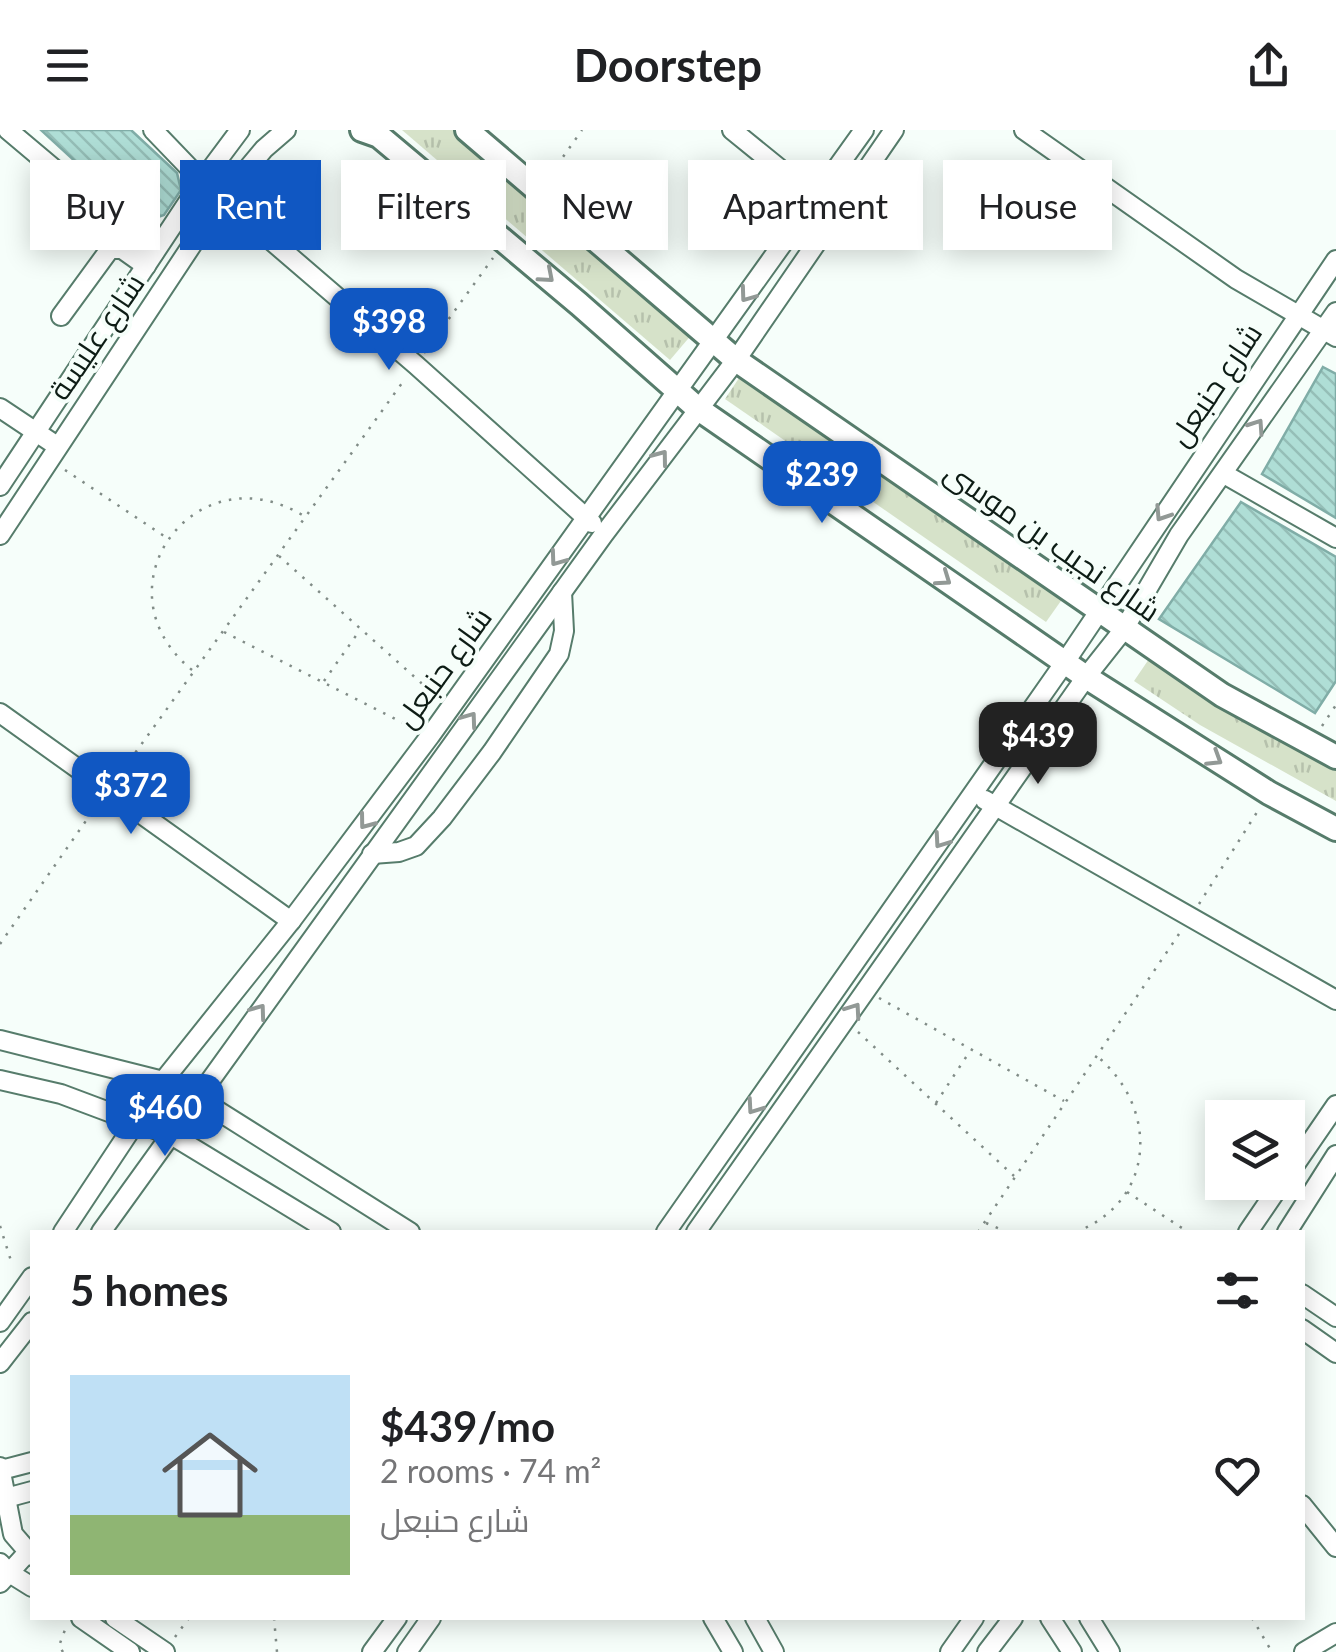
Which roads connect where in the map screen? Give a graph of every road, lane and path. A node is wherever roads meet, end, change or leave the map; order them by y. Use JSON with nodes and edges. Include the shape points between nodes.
{"nodes":[{"id":1,"x":8,"y":130,"type":"edge"},
{"id":2,"x":153,"y":130,"type":"edge"},
{"id":3,"x":240,"y":130,"type":"edge"},
{"id":4,"x":286,"y":130,"type":"edge"},
{"id":5,"x":362,"y":130,"type":"edge"},
{"id":6,"x":467,"y":130,"type":"edge"},
{"id":7,"x":582,"y":130,"type":"edge"},
{"id":8,"x":732,"y":130,"type":"edge"},
{"id":9,"x":864,"y":130,"type":"edge"},
{"id":10,"x":894,"y":130,"type":"edge"},
{"id":11,"x":1024,"y":130,"type":"edge"},
{"id":12,"x":182,"y":160,"type":"edge"},
{"id":13,"x":218,"y":160,"type":"edge"},
{"id":14,"x":255,"y":160,"type":"edge"},
{"id":15,"x":408,"y":160,"type":"edge"},
{"id":16,"x":561,"y":160,"type":"edge"},
{"id":17,"x":770,"y":160,"type":"edge"},
{"id":18,"x":843,"y":160,"type":"edge"},
{"id":19,"x":526,"y":181,"type":"edge"},
{"id":20,"x":180,"y":214,"type":"edge"},
{"id":21,"x":506,"y":240,"type":"edge"},
{"id":22,"x":188,"y":250,"type":"edge"},
{"id":23,"x":283,"y":250,"type":"edge"},
{"id":24,"x":499,"y":250,"type":"edge"},
{"id":25,"x":608,"y":250,"type":"edge"},
{"id":26,"x":779,"y":250,"type":"edge"},
{"id":27,"x":150,"y":260,"type":"junction"},
{"id":28,"x":1336,"y":260,"type":"edge"},
{"id":29,"x":1336,"y":312,"type":"edge"},
{"id":30,"x":61,"y":316,"type":"dead end"},
{"id":31,"x":1297,"y":316,"type":"junction"},
{"id":32,"x":1330,"y":333,"type":"edge"},
{"id":33,"x":714,"y":340,"type":"junction"},
{"id":34,"x":736,"y":360,"type":"junction"},
{"id":35,"x":416,"y":365,"type":"junction"},
{"id":36,"x":675,"y":390,"type":"junction"},
{"id":37,"x":0,"y":408,"type":"edge"},
{"id":38,"x":697,"y":408,"type":"junction"},
{"id":39,"x":33,"y":431,"type":"junction"},
{"id":40,"x":52,"y":452,"type":"junction"},
{"id":41,"x":8,"y":457,"type":"edge"},
{"id":42,"x":1224,"y":474,"type":"junction"},
{"id":43,"x":37,"y":478,"type":"junction"},
{"id":44,"x":0,"y":486,"type":"edge"},
{"id":45,"x":306,"y":516,"type":"junction"},
{"id":46,"x":586,"y":518,"type":"junction"},
{"id":47,"x":604,"y":534,"type":"junction"},
{"id":48,"x":0,"y":535,"type":"edge"},
{"id":49,"x":168,"y":538,"type":"junction"},
{"id":50,"x":1336,"y":538,"type":"edge"},
{"id":51,"x":278,"y":555,"type":"junction"},
{"id":52,"x":562,"y":592,"type":"junction"},
{"id":53,"x":1098,"y":612,"type":"junction"},
{"id":54,"x":360,"y":628,"type":"junction"},
{"id":55,"x":1124,"y":629,"type":"junction"},
{"id":56,"x":223,"y":632,"type":"junction"},
{"id":57,"x":1065,"y":662,"type":"junction"},
{"id":58,"x":194,"y":671,"type":"junction"},
{"id":59,"x":1086,"y":677,"type":"junction"},
{"id":60,"x":323,"y":682,"type":"junction"},
{"id":61,"x":1336,"y":704,"type":"edge"},
{"id":62,"x":450,"y":708,"type":"junction"},
{"id":63,"x":0,"y":714,"type":"edge"},
{"id":64,"x":430,"y":736,"type":"junction"},
{"id":65,"x":1311,"y":744,"type":"junction"},
{"id":66,"x":1336,"y":758,"type":"edge"},
{"id":67,"x":107,"y":791,"type":"junction"},
{"id":68,"x":974,"y":793,"type":"junction"},
{"id":69,"x":1269,"y":793,"type":"junction"},
{"id":70,"x":995,"y":806,"type":"junction"},
{"id":71,"x":1336,"y":830,"type":"edge"},
{"id":72,"x":372,"y":854,"type":"junction"},
{"id":73,"x":1190,"y":918,"type":"junction"},
{"id":74,"x":291,"y":921,"type":"junction"},
{"id":75,"x":0,"y":944,"type":"edge"},
{"id":76,"x":867,"y":991,"type":"junction"},
{"id":77,"x":1336,"y":1000,"type":"edge"},
{"id":78,"x":846,"y":1021,"type":"junction"},
{"id":79,"x":0,"y":1040,"type":"edge"},
{"id":80,"x":971,"y":1049,"type":"junction"},
{"id":81,"x":1097,"y":1056,"type":"junction"},
{"id":82,"x":0,"y":1080,"type":"edge"},
{"id":83,"x":164,"y":1081,"type":"junction"},
{"id":84,"x":196,"y":1097,"type":"junction"},
{"id":85,"x":1066,"y":1102,"type":"junction"},
{"id":86,"x":935,"y":1104,"type":"junction"},
{"id":87,"x":1336,"y":1105,"type":"edge"},
{"id":88,"x":138,"y":1120,"type":"junction"},
{"id":89,"x":172,"y":1136,"type":"junction"},
{"id":90,"x":1305,"y":1150,"type":"edge"},
{"id":91,"x":1336,"y":1154,"type":"edge"},
{"id":92,"x":1015,"y":1177,"type":"junction"},
{"id":93,"x":1127,"y":1192,"type":"junction"},
{"id":94,"x":1270,"y":1200,"type":"edge"},
{"id":95,"x":682,"y":1210,"type":"junction"},
{"id":96,"x":984,"y":1223,"type":"junction"},
{"id":97,"x":0,"y":1226,"type":"edge"},
{"id":98,"x":63,"y":1230,"type":"edge"},
{"id":99,"x":102,"y":1230,"type":"edge"},
{"id":100,"x":328,"y":1230,"type":"edge"},
{"id":101,"x":407,"y":1230,"type":"edge"},
{"id":102,"x":667,"y":1230,"type":"edge"},
{"id":103,"x":704,"y":1230,"type":"edge"},
{"id":104,"x":979,"y":1230,"type":"edge"},
{"id":105,"x":1002,"y":1230,"type":"edge"},
{"id":106,"x":1081,"y":1230,"type":"edge"},
{"id":107,"x":1185,"y":1230,"type":"edge"},
{"id":108,"x":1249,"y":1230,"type":"edge"},
{"id":109,"x":1287,"y":1230,"type":"edge"},
{"id":110,"x":12,"y":1264,"type":"dead end"},
{"id":111,"x":30,"y":1280,"type":"edge"},
{"id":112,"x":1305,"y":1296,"type":"edge"},
{"id":113,"x":1336,"y":1317,"type":"edge"},
{"id":114,"x":0,"y":1322,"type":"edge"},
{"id":115,"x":30,"y":1325,"type":"edge"},
{"id":116,"x":1305,"y":1331,"type":"edge"},
{"id":117,"x":1336,"y":1353,"type":"edge"},
{"id":118,"x":0,"y":1363,"type":"edge"},
{"id":119,"x":30,"y":1462,"type":"edge"},
{"id":120,"x":0,"y":1468,"type":"edge"},
{"id":121,"x":30,"y":1492,"type":"edge"},
{"id":122,"x":6,"y":1498,"type":"junction"},
{"id":123,"x":1305,"y":1509,"type":"edge"},
{"id":124,"x":6,"y":1540,"type":"edge"},
{"id":125,"x":1336,"y":1547,"type":"edge"},
{"id":126,"x":30,"y":1554,"type":"edge"},
{"id":127,"x":3,"y":1573,"type":"edge"},
{"id":128,"x":30,"y":1586,"type":"edge"},
{"id":129,"x":70,"y":1620,"type":"edge"},
{"id":130,"x":84,"y":1620,"type":"edge"},
{"id":131,"x":119,"y":1620,"type":"edge"},
{"id":132,"x":188,"y":1620,"type":"edge"},
{"id":133,"x":274,"y":1620,"type":"edge"},
{"id":134,"x":396,"y":1620,"type":"edge"},
{"id":135,"x":430,"y":1620,"type":"edge"},
{"id":136,"x":714,"y":1620,"type":"edge"},
{"id":137,"x":755,"y":1620,"type":"edge"},
{"id":138,"x":973,"y":1620,"type":"edge"},
{"id":139,"x":1011,"y":1620,"type":"edge"},
{"id":140,"x":1051,"y":1620,"type":"edge"},
{"id":141,"x":1089,"y":1620,"type":"edge"},
{"id":142,"x":1253,"y":1620,"type":"edge"},
{"id":143,"x":1336,"y":1633,"type":"edge"},
{"id":144,"x":377,"y":1650,"type":"edge"},
{"id":145,"x":62,"y":1652,"type":"edge"},
{"id":146,"x":130,"y":1652,"type":"edge"},
{"id":147,"x":165,"y":1652,"type":"edge"},
{"id":148,"x":277,"y":1652,"type":"edge"},
{"id":149,"x":407,"y":1652,"type":"edge"},
{"id":150,"x":733,"y":1652,"type":"edge"},
{"id":151,"x":774,"y":1652,"type":"edge"},
{"id":152,"x":950,"y":1652,"type":"edge"},
{"id":153,"x":986,"y":1652,"type":"edge"},
{"id":154,"x":1072,"y":1652,"type":"edge"},
{"id":155,"x":1110,"y":1652,"type":"edge"},
{"id":156,"x":1272,"y":1652,"type":"edge"},
{"id":157,"x":1304,"y":1652,"type":"edge"}],
"edges":[{"from":1,"to":27,"type":"street"},
{"from":2,"to":12,"type":"street"},
{"from":3,"to":13,"type":"street","name":"شارع عليسة"},
{"from":4,"to":14,"type":"street","name":"شارع عليسة"},
{"from":5,"to":15,"type":"main road"},
{"from":6,"to":19,"type":"main road","name":"شارع نجيب بن موسى"},
{"from":7,"to":16,"type":"path"},
{"from":8,"to":17,"type":"street"},
{"from":9,"to":18,"type":"street","name":"شارع حنبعل"},
{"from":10,"to":34,"type":"street","name":"شارع حنبعل"},
{"from":11,"to":31,"type":"street"},
{"from":20,"to":27,"type":"street","name":"شارع عليسة"},
{"from":21,"to":36,"type":"main road","one_way":true},
{"from":22,"to":40,"type":"street","name":"شارع عليسة"},
{"from":23,"to":35,"type":"street"},
{"from":24,"to":35,"type":"path"},
{"from":25,"to":33,"type":"main road","name":"شارع نجيب بن موسى"},
{"from":26,"to":33,"type":"street","name":"شارع حنبعل","one_way":true},
{"from":27,"to":30,"type":"street","via":[[110,249]]},
{"from":27,"to":39,"type":"street","name":"شارع عليسة"},
{"from":28,"to":31,"type":"street","name":"شارع حنبعل"},
{"from":29,"to":32,"type":"street","name":"شارع حنبعل"},
{"from":31,"to":32,"type":"street"},
{"from":31,"to":53,"type":"street","name":"شارع حنبعل","one_way":true},
{"from":42,"to":32,"type":"street","name":"شارع حنبعل","one_way":true},
{"from":33,"to":34,"type":"main road","name":"شارع نجيب بن موسى"},
{"from":33,"to":36,"type":"street","name":"شارع حنبعل"},
{"from":34,"to":38,"type":"street","name":"شارع حنبعل"},
{"from":34,"to":53,"type":"main road","name":"شارع نجيب بن موسى"},
{"from":35,"to":45,"type":"path"},
{"from":35,"to":46,"type":"street"},
{"from":36,"to":38,"type":"main road"},
{"from":36,"to":46,"type":"street","name":"شارع حنبعل"},
{"from":37,"to":39,"type":"street"},
{"from":47,"to":38,"type":"street","name":"شارع حنبعل","one_way":true},
{"from":38,"to":57,"type":"main road","one_way":true},
{"from":39,"to":40,"type":"street"},
{"from":39,"to":41,"type":"street","name":"شارع عليسة"},
{"from":40,"to":43,"type":"street","name":"شارع عليسة"},
{"from":40,"to":49,"type":"path"},
{"from":41,"to":43,"type":"street"},
{"from":41,"to":44,"type":"street","name":"شارع عليسة"},
{"from":42,"to":50,"type":"street"},
{"from":42,"to":55,"type":"street","name":"شارع حنبعل"},
{"from":43,"to":48,"type":"street","name":"شارع عليسة"},
{"from":45,"to":49,"type":"path","via":[[268,499],[224,500],[204,506]]},
{"from":45,"to":51,"type":"path"},
{"from":46,"to":47,"type":"street"},
{"from":46,"to":62,"type":"street","name":"شارع حنبعل","one_way":true},
{"from":47,"to":52,"type":"street","name":"شارع حنبعل"},
{"from":49,"to":58,"type":"path","via":[[153,574],[156,620],[165,641]]},
{"from":51,"to":54,"type":"path"},
{"from":51,"to":56,"type":"path"},
{"from":72,"to":52,"type":"street","name":"شارع حنبعل","one_way":true},
{"from":52,"to":72,"type":"street","via":[[559,654],[492,752],[416,846]]},
{"from":53,"to":55,"type":"main road","name":"شارع نجيب بن موسى"},
{"from":53,"to":57,"type":"street","name":"شارع حنبعل"},
{"from":54,"to":60,"type":"path"},
{"from":54,"to":62,"type":"path"},
{"from":55,"to":59,"type":"street","name":"شارع حنبعل"},
{"from":55,"to":65,"type":"main road","name":"شارع نجيب بن موسى"},
{"from":56,"to":58,"type":"path"},
{"from":56,"to":60,"type":"path"},
{"from":57,"to":59,"type":"main road"},
{"from":57,"to":68,"type":"street","name":"شارع حنبعل"},
{"from":58,"to":67,"type":"path"},
{"from":59,"to":69,"type":"main road","one_way":true},
{"from":59,"to":70,"type":"street","name":"شارع حنبعل"},
{"from":60,"to":64,"type":"path"},
{"from":61,"to":65,"type":"path"},
{"from":62,"to":64,"type":"street","name":"شارع حنبعل"},
{"from":63,"to":67,"type":"street"},
{"from":64,"to":74,"type":"street","name":"شارع حنبعل","one_way":true},
{"from":65,"to":66,"type":"main road","name":"شارع نجيب بن موسى"},
{"from":67,"to":74,"type":"street"},
{"from":67,"to":75,"type":"path"},
{"from":68,"to":70,"type":"street"},
{"from":68,"to":95,"type":"street","name":"شارع حنبعل","one_way":true},
{"from":69,"to":71,"type":"main road"},
{"from":69,"to":73,"type":"path"},
{"from":70,"to":73,"type":"street"},
{"from":70,"to":76,"type":"street","name":"شارع حنبعل"},
{"from":84,"to":72,"type":"street","name":"شارع حنبعل","one_way":true},
{"from":73,"to":77,"type":"street"},
{"from":73,"to":81,"type":"path"},
{"from":74,"to":83,"type":"street","name":"شارع حنبعل"},
{"from":78,"to":76,"type":"street","name":"شارع حنبعل","one_way":true},
{"from":76,"to":80,"type":"path"},
{"from":78,"to":86,"type":"path"},
{"from":78,"to":103,"type":"street","name":"شارع حنبعل"},
{"from":79,"to":83,"type":"street"},
{"from":80,"to":85,"type":"path"},
{"from":80,"to":86,"type":"path"},
{"from":81,"to":85,"type":"path"},
{"from":81,"to":93,"type":"path","via":[[1128,1090],[1139,1117],[1142,1143]]},
{"from":82,"to":88,"type":"street"},
{"from":83,"to":84,"type":"street"},
{"from":83,"to":88,"type":"street","name":"شارع حنبعل"},
{"from":84,"to":89,"type":"street","name":"شارع حنبعل"},
{"from":84,"to":101,"type":"street"},
{"from":85,"to":92,"type":"path"},
{"from":86,"to":92,"type":"path"},
{"from":87,"to":90,"type":"street"},
{"from":88,"to":89,"type":"street"},
{"from":88,"to":98,"type":"street","name":"شارع حنبعل"},
{"from":89,"to":99,"type":"street","name":"شارع حنبعل"},
{"from":89,"to":100,"type":"street"},
{"from":91,"to":109,"type":"street"},
{"from":92,"to":96,"type":"path"},
{"from":93,"to":106,"type":"path"},
{"from":93,"to":107,"type":"path"},
{"from":94,"to":108,"type":"street"},
{"from":95,"to":102,"type":"street","name":"شارع حنبعل"},
{"from":95,"to":103,"type":"street"},
{"from":96,"to":104,"type":"path"},
{"from":96,"to":105,"type":"path"},
{"from":97,"to":110,"type":"path"},
{"from":111,"to":114,"type":"street"},
{"from":112,"to":113,"type":"street"},
{"from":115,"to":118,"type":"street"},
{"from":116,"to":117,"type":"street"},
{"from":119,"to":120,"type":"street"},
{"from":120,"to":122,"type":"street"},
{"from":121,"to":122,"type":"street"},
{"from":122,"to":124,"type":"street"},
{"from":123,"to":125,"type":"street"},
{"from":124,"to":126,"type":"street"},
{"from":126,"to":127,"type":"street"},
{"from":127,"to":128,"type":"street"},
{"from":129,"to":145,"type":"path","via":[[62,1631]]},
{"from":130,"to":146,"type":"street"},
{"from":131,"to":147,"type":"street"},
{"from":132,"to":147,"type":"path"},
{"from":133,"to":148,"type":"path"},
{"from":134,"to":144,"type":"street"},
{"from":135,"to":149,"type":"street"},
{"from":136,"to":150,"type":"street"},
{"from":137,"to":151,"type":"street"},
{"from":138,"to":152,"type":"street"},
{"from":139,"to":153,"type":"street"},
{"from":140,"to":154,"type":"street"},
{"from":141,"to":155,"type":"street"},
{"from":142,"to":156,"type":"path"},
{"from":143,"to":157,"type":"street"}]}
